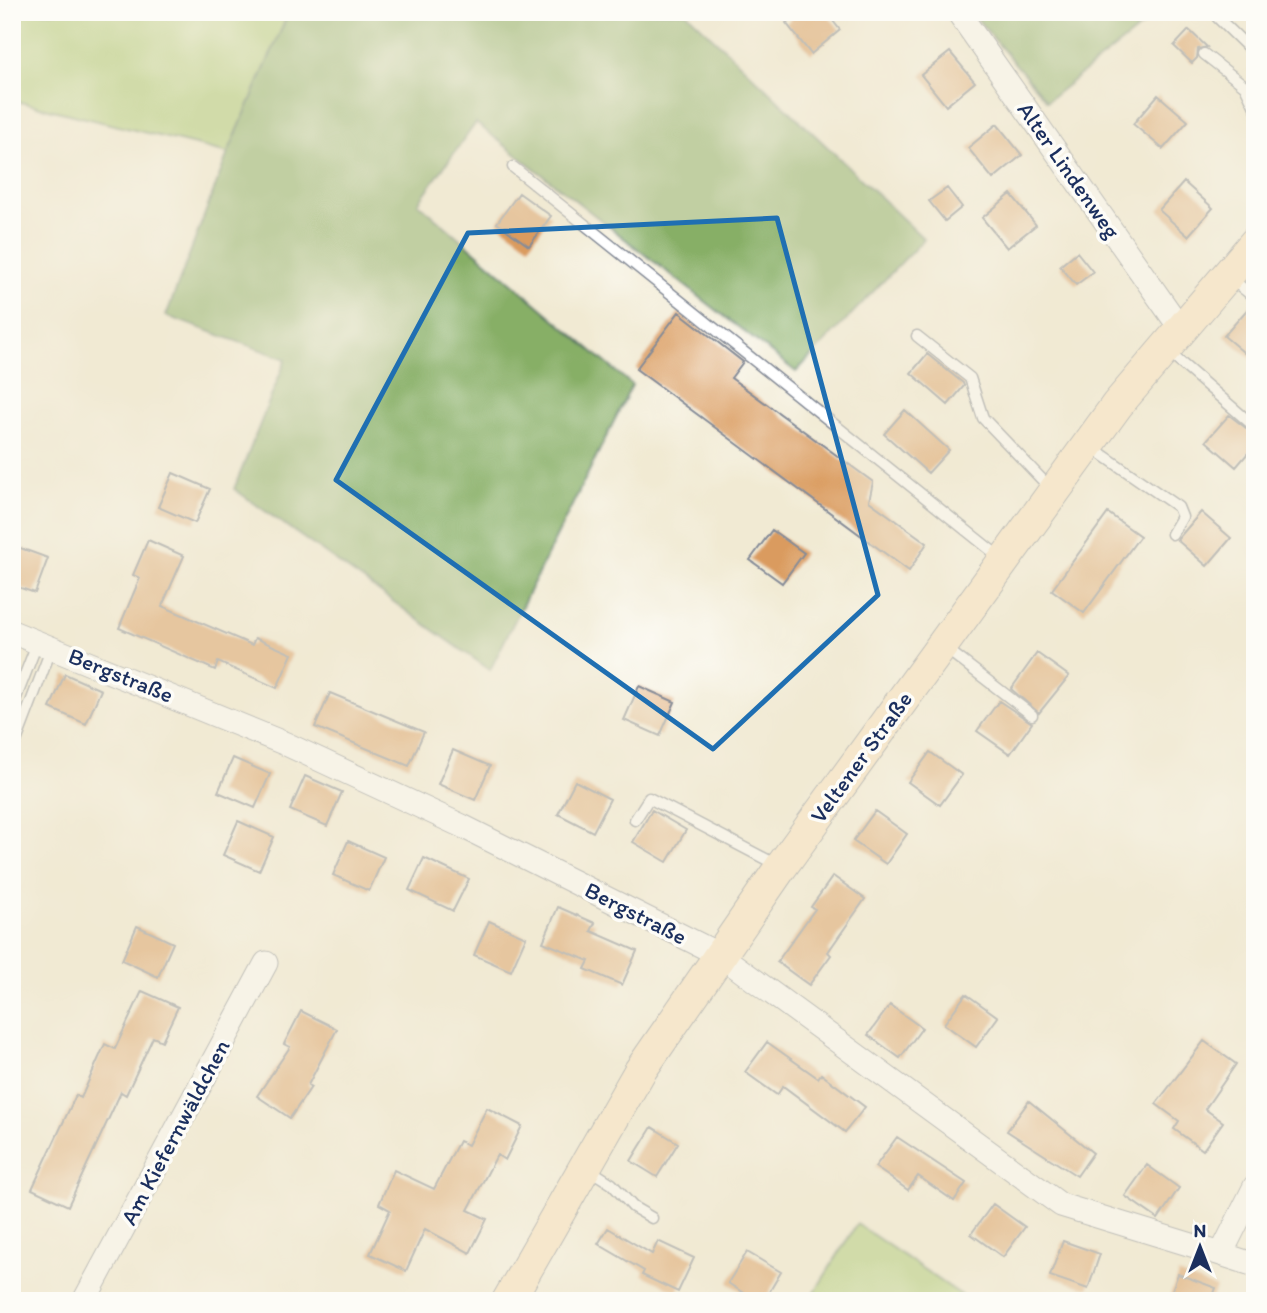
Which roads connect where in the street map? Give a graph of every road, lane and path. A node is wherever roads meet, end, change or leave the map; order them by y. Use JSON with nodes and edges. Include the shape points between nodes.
{"nodes":[{"id":1,"x":958,"y":12,"type":"edge"},
{"id":2,"x":1217,"y":17,"type":"dead end"},
{"id":3,"x":1204,"y":54,"type":"dead end"},
{"id":4,"x":1255,"y":54,"type":"edge"},
{"id":5,"x":1255,"y":107,"type":"edge"},
{"id":6,"x":513,"y":167,"type":"dead end"},
{"id":7,"x":1255,"y":243,"type":"edge"},
{"id":8,"x":1227,"y":275,"type":"junction"},
{"id":9,"x":1255,"y":298,"type":"edge"},
{"id":10,"x":917,"y":336,"type":"dead end"},
{"id":11,"x":1173,"y":339,"type":"junction"},
{"id":12,"x":1255,"y":427,"type":"edge"},
{"id":13,"x":1088,"y":445,"type":"junction"},
{"id":14,"x":1054,"y":492,"type":"junction"},
{"id":15,"x":1172,"y":534,"type":"dead end"},
{"id":16,"x":1004,"y":561,"type":"junction"},
{"id":17,"x":12,"y":632,"type":"edge"},
{"id":18,"x":45,"y":644,"type":"junction"},
{"id":19,"x":942,"y":645,"type":"junction"},
{"id":20,"x":12,"y":708,"type":"edge"},
{"id":21,"x":1032,"y":715,"type":"dead end"},
{"id":22,"x":12,"y":752,"type":"edge"},
{"id":23,"x":635,"y":820,"type":"dead end"},
{"id":24,"x":781,"y":867,"type":"junction"},
{"id":25,"x":720,"y":955,"type":"junction"},
{"id":26,"x":266,"y":963,"type":"dead end"},
{"id":27,"x":584,"y":1166,"type":"junction"},
{"id":28,"x":1255,"y":1186,"type":"edge"},
{"id":29,"x":652,"y":1218,"type":"dead end"},
{"id":30,"x":1221,"y":1254,"type":"junction"},
{"id":31,"x":1255,"y":1265,"type":"edge"},
{"id":32,"x":84,"y":1301,"type":"edge"},
{"id":33,"x":508,"y":1301,"type":"edge"}],
"edges":[{"from":1,"to":11,"type":"street","name":"Alter Lindenweg"},
{"from":2,"to":4,"type":"lane"},
{"from":3,"to":5,"type":"lane","via":[[1245,86]]},
{"from":6,"to":16,"type":"lane"},
{"from":7,"to":8,"type":"main road","name":"Veltener Straße"},
{"from":8,"to":9,"type":"lane"},
{"from":8,"to":11,"type":"main road","name":"Veltener Straße"},
{"from":10,"to":14,"type":"lane","via":[[970,378],[983,418]]},
{"from":11,"to":12,"type":"lane"},
{"from":11,"to":13,"type":"main road","name":"Veltener Straße"},
{"from":13,"to":14,"type":"main road","name":"Veltener Straße"},
{"from":13,"to":15,"type":"lane","via":[[1178,507],[1182,517]]},
{"from":14,"to":16,"type":"main road","name":"Veltener Straße"},
{"from":16,"to":19,"type":"main road","name":"Veltener Straße"},
{"from":17,"to":18,"type":"street","name":"Bergstraße"},
{"from":18,"to":20,"type":"lane"},
{"from":18,"to":22,"type":"lane"},
{"from":18,"to":25,"type":"street","name":"Bergstraße","via":[[286,744]]},
{"from":19,"to":21,"type":"lane"},
{"from":19,"to":24,"type":"main road","name":"Veltener Straße"},
{"from":23,"to":24,"type":"lane","via":[[649,798]]},
{"from":24,"to":25,"type":"main road","name":"Veltener Straße"},
{"from":25,"to":27,"type":"main road","name":"Veltener Straße","via":[[640,1071]]},
{"from":25,"to":30,"type":"street","name":"Bergstraße","via":[[1061,1205]]},
{"from":26,"to":32,"type":"street","name":"Am Kiefernwäldchen"},
{"from":27,"to":29,"type":"lane"},
{"from":27,"to":33,"type":"main road","name":"Veltener Straße"},
{"from":28,"to":30,"type":"street"},
{"from":30,"to":31,"type":"street","name":"Bergstraße"}]}
